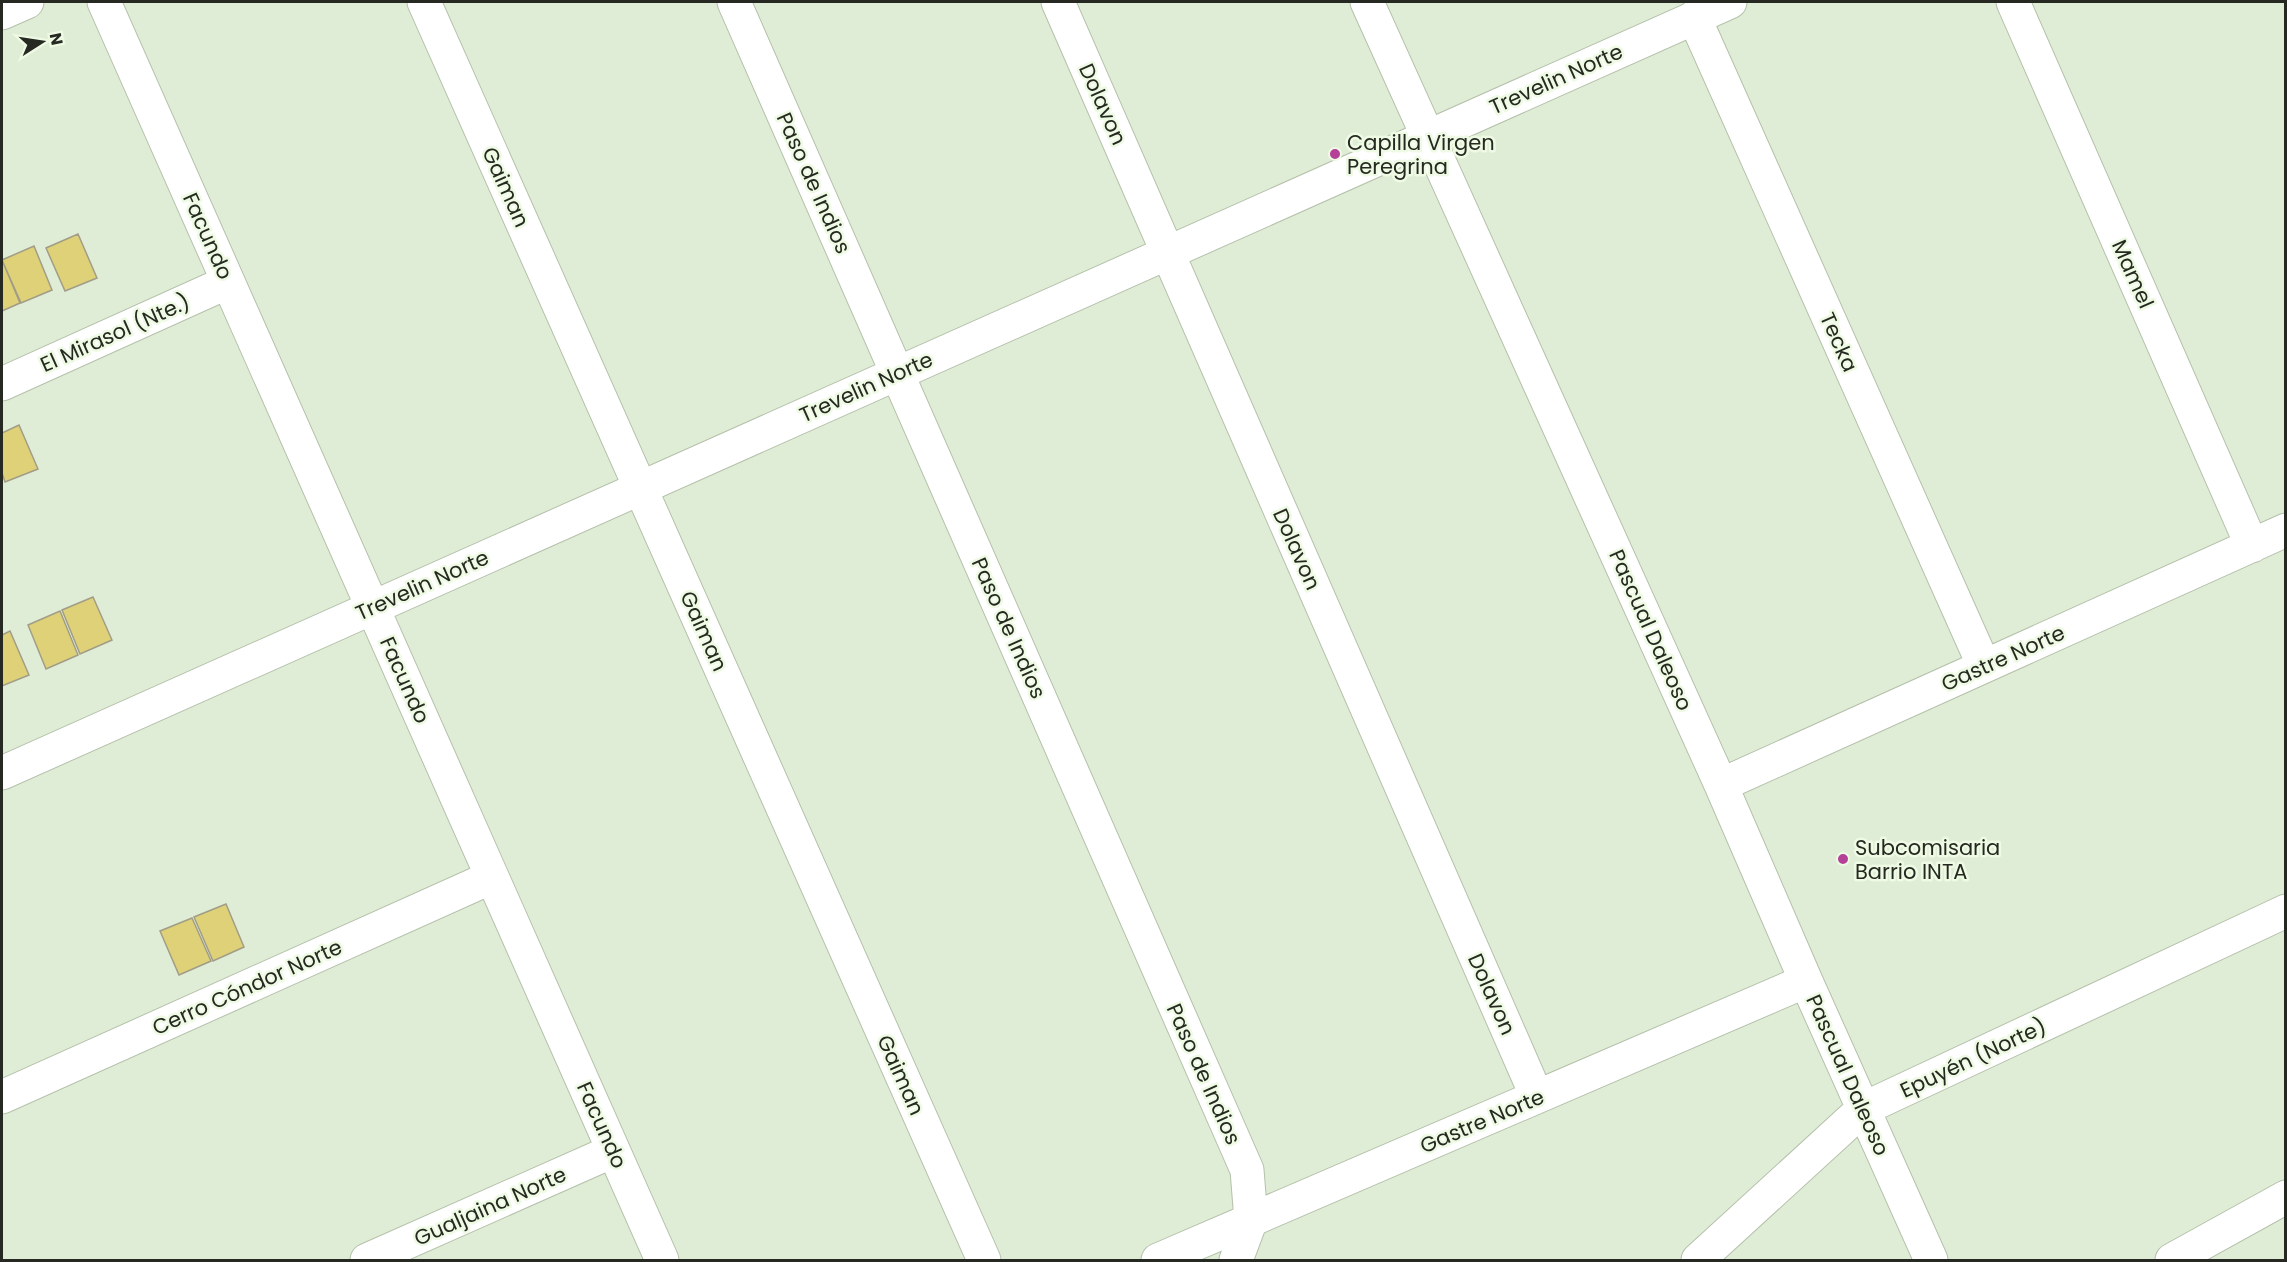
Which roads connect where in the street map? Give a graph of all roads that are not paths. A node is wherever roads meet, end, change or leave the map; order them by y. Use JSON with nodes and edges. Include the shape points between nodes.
{"nodes":[{"id":1,"x":27,"y":2,"type":"edge"},
{"id":2,"x":104,"y":2,"type":"edge"},
{"id":3,"x":424,"y":2,"type":"edge"},
{"id":4,"x":734,"y":2,"type":"edge"},
{"id":5,"x":1058,"y":2,"type":"edge"},
{"id":6,"x":1367,"y":2,"type":"edge"},
{"id":7,"x":1730,"y":2,"type":"edge"},
{"id":8,"x":2013,"y":2,"type":"edge"},
{"id":9,"x":2,"y":13,"type":"edge"},
{"id":10,"x":1694,"y":18,"type":"junction"},
{"id":11,"x":1427,"y":137,"type":"junction"},
{"id":12,"x":1168,"y":253,"type":"junction"},
{"id":13,"x":228,"y":282,"type":"junction"},
{"id":14,"x":897,"y":373,"type":"junction"},
{"id":15,"x":2,"y":384,"type":"edge"},
{"id":16,"x":640,"y":488,"type":"junction"},
{"id":17,"x":2286,"y":530,"type":"edge"},
{"id":18,"x":2252,"y":546,"type":"junction"},
{"id":19,"x":372,"y":607,"type":"junction"},
{"id":20,"x":1984,"y":666,"type":"junction"},
{"id":21,"x":2,"y":773,"type":"edge"},
{"id":22,"x":1721,"y":785,"type":"junction"},
{"id":23,"x":492,"y":877,"type":"junction"},
{"id":24,"x":2286,"y":911,"type":"edge"},
{"id":25,"x":1806,"y":981,"type":"junction"},
{"id":26,"x":2,"y":1097,"type":"edge"},
{"id":27,"x":1537,"y":1097,"type":"junction"},
{"id":28,"x":1863,"y":1109,"type":"junction"},
{"id":29,"x":613,"y":1151,"type":"junction"},
{"id":30,"x":2286,"y":1197,"type":"edge"},
{"id":31,"x":1251,"y":1220,"type":"junction"},
{"id":32,"x":367,"y":1260,"type":"edge"},
{"id":33,"x":662,"y":1260,"type":"edge"},
{"id":34,"x":984,"y":1260,"type":"edge"},
{"id":35,"x":1158,"y":1260,"type":"edge"},
{"id":36,"x":1236,"y":1260,"type":"edge"},
{"id":37,"x":1698,"y":1260,"type":"edge"},
{"id":38,"x":1931,"y":1260,"type":"edge"},
{"id":39,"x":2172,"y":1260,"type":"edge"}],
"edges":[{"from":1,"to":9,"type":"street"},
{"from":2,"to":13,"type":"street","name":"Facundo"},
{"from":3,"to":16,"type":"street","name":"Gaiman"},
{"from":4,"to":14,"type":"street","name":"Paso de Indios"},
{"from":5,"to":12,"type":"street","name":"Dolavon"},
{"from":6,"to":11,"type":"street","name":"Pascual Daleoso"},
{"from":7,"to":10,"type":"street","name":"Trevelin Norte"},
{"from":8,"to":18,"type":"street","name":"Mamel"},
{"from":10,"to":11,"type":"street","name":"Trevelin Norte"},
{"from":10,"to":20,"type":"street","name":"Tecka"},
{"from":11,"to":12,"type":"street","name":"Trevelin Norte"},
{"from":11,"to":22,"type":"street","name":"Pascual Daleoso"},
{"from":12,"to":14,"type":"street","name":"Trevelin Norte"},
{"from":12,"to":27,"type":"street","name":"Dolavon"},
{"from":13,"to":15,"type":"street","name":"El Mirasol (Nte.)"},
{"from":13,"to":19,"type":"street","name":"Facundo"},
{"from":14,"to":16,"type":"street","name":"Trevelin Norte"},
{"from":14,"to":31,"type":"street","name":"Paso de Indios","via":[[1246,1170]]},
{"from":16,"to":19,"type":"street","name":"Trevelin Norte"},
{"from":16,"to":34,"type":"street","name":"Gaiman"},
{"from":17,"to":18,"type":"street","name":"Gastre Norte"},
{"from":18,"to":20,"type":"street","name":"Gastre Norte"},
{"from":19,"to":21,"type":"street","name":"Trevelin Norte"},
{"from":19,"to":23,"type":"street","name":"Facundo"},
{"from":20,"to":22,"type":"street","name":"Gastre Norte"},
{"from":22,"to":25,"type":"street","name":"Pascual Daleoso"},
{"from":23,"to":26,"type":"street","name":"Cerro Cóndor Norte"},
{"from":23,"to":29,"type":"street","name":"Facundo"},
{"from":24,"to":28,"type":"street","name":"Epuyén (Norte)"},
{"from":25,"to":27,"type":"street","name":"Gastre Norte"},
{"from":25,"to":28,"type":"street","name":"Pascual Daleoso"},
{"from":27,"to":31,"type":"street","name":"Gastre Norte"},
{"from":28,"to":37,"type":"street","name":"Epuyén (Norte)"},
{"from":28,"to":38,"type":"street","name":"Pascual Daleoso"},
{"from":29,"to":32,"type":"street","name":"Gualjaina Norte"},
{"from":29,"to":33,"type":"street","name":"Facundo"},
{"from":30,"to":39,"type":"street"},
{"from":31,"to":35,"type":"street","name":"Gastre Norte"},
{"from":31,"to":36,"type":"street","name":"Paso de Indios"}]}
